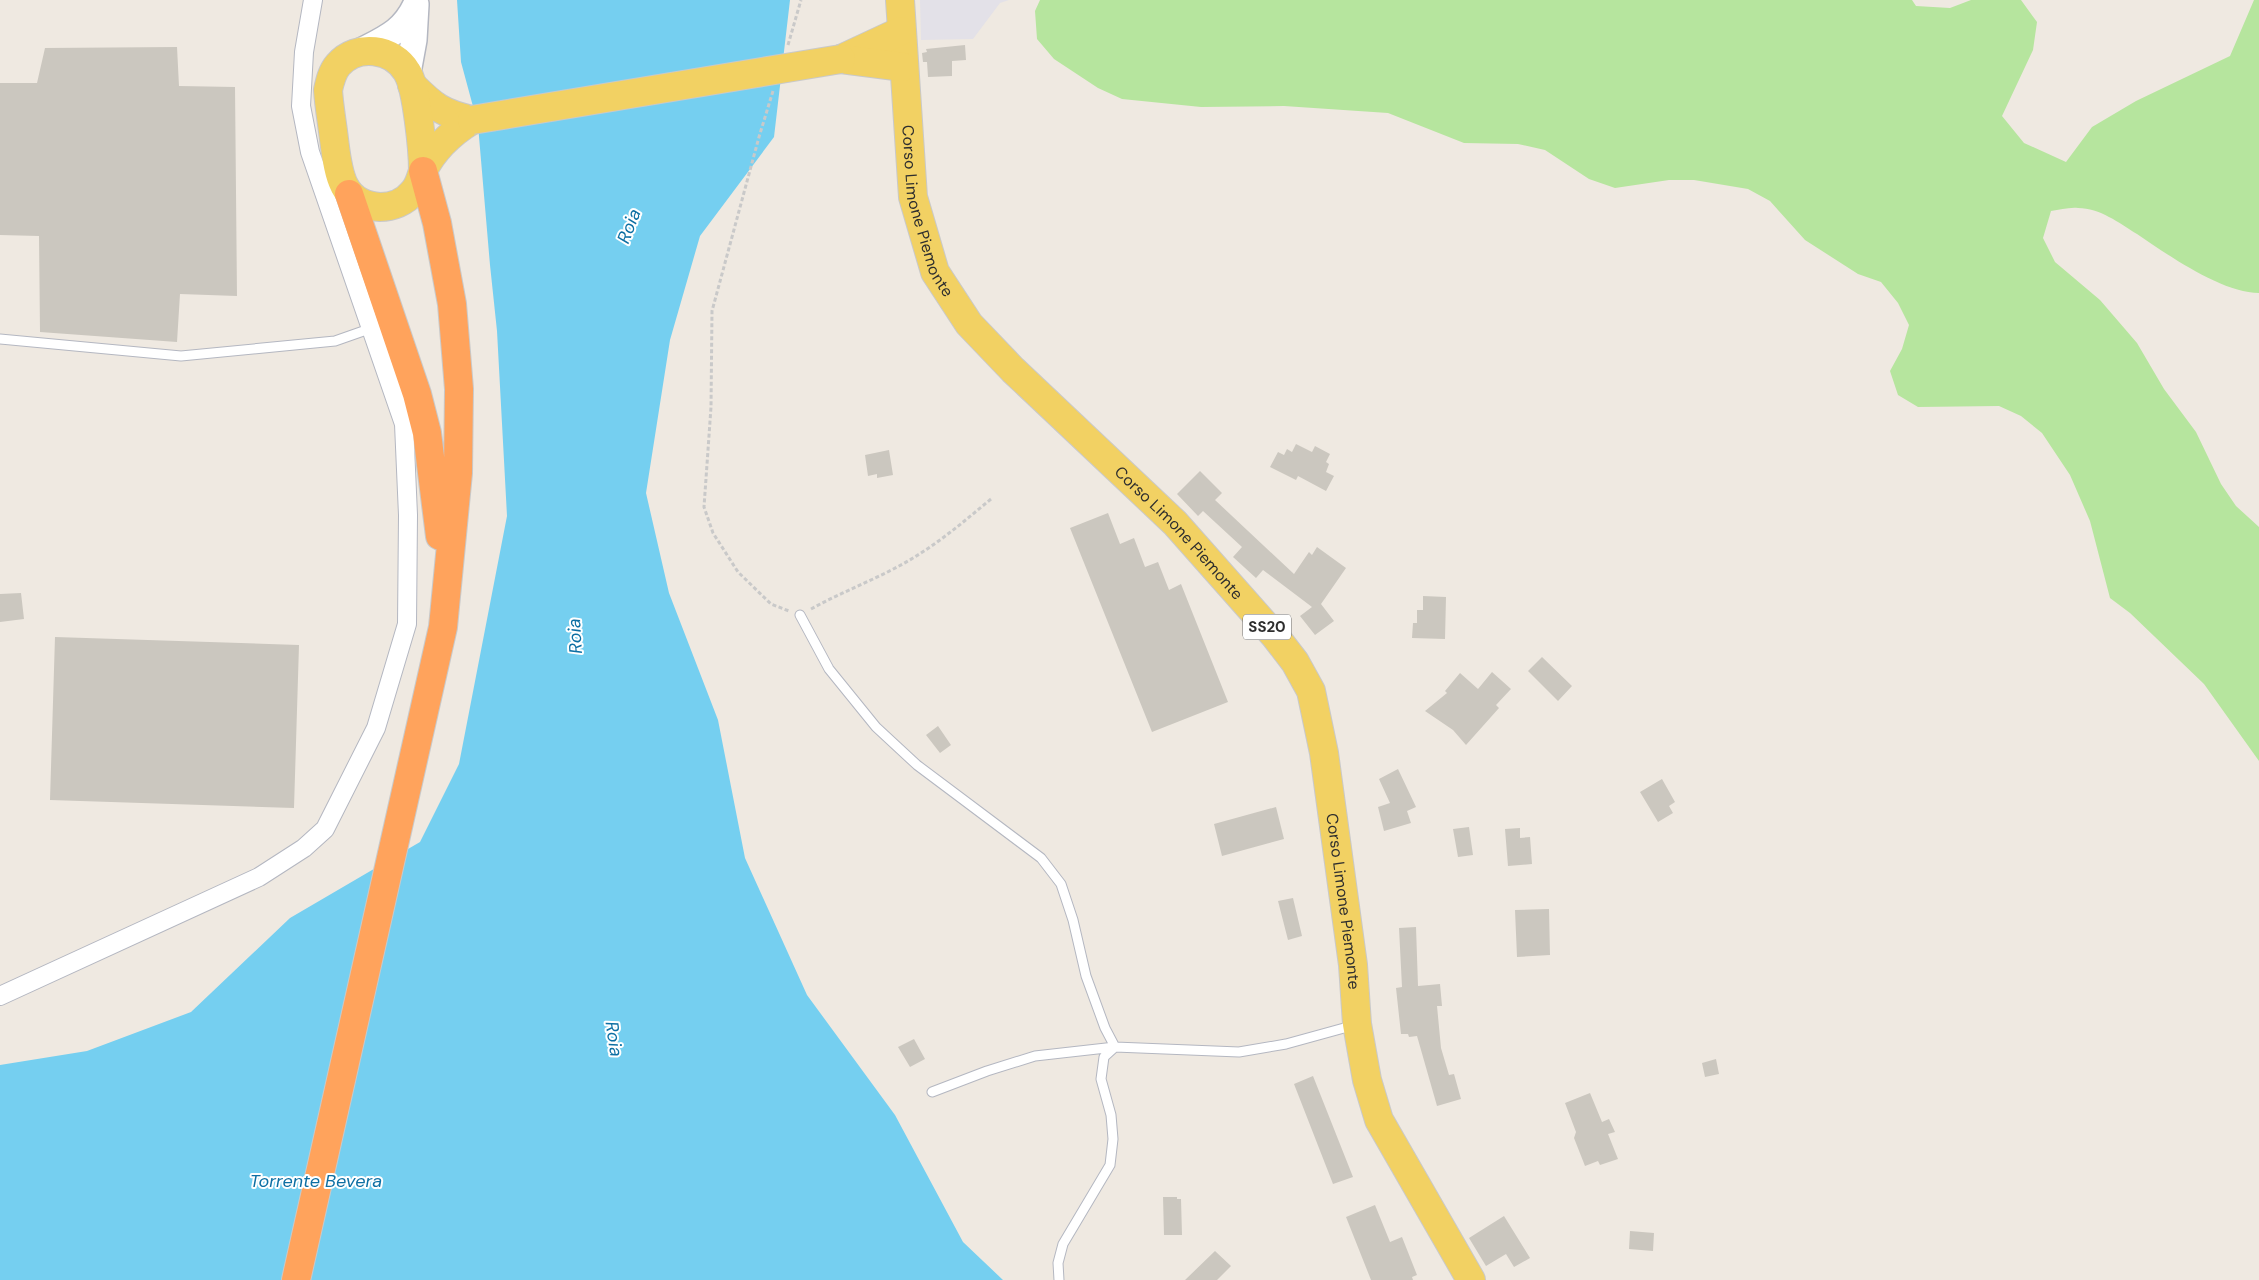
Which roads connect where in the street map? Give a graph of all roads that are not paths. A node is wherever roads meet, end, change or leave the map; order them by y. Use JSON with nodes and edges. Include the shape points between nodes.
{"nodes":[{"id":1,"x":314,"y":0,"type":"edge"},
{"id":2,"x":900,"y":0,"type":"edge"},
{"id":3,"x":416,"y":2,"type":"edge"},
{"id":4,"x":902,"y":49,"type":"junction"},
{"id":5,"x":361,"y":51,"type":"junction"},
{"id":6,"x":841,"y":59,"type":"junction"},
{"id":7,"x":410,"y":79,"type":"junction"},
{"id":8,"x":472,"y":120,"type":"junction"},
{"id":9,"x":423,"y":171,"type":"junction"},
{"id":10,"x":349,"y":194,"type":"junction"},
{"id":11,"x":372,"y":328,"type":"junction"},
{"id":12,"x":0,"y":339,"type":"edge"},
{"id":13,"x":446,"y":588,"type":"junction"},
{"id":14,"x":800,"y":615,"type":"road end"},
{"id":15,"x":0,"y":996,"type":"edge"},
{"id":16,"x":1358,"y":1024,"type":"junction"},
{"id":17,"x":1115,"y":1047,"type":"junction"},
{"id":18,"x":932,"y":1092,"type":"dead end"},
{"id":19,"x":296,"y":1280,"type":"edge"},
{"id":20,"x":1059,"y":1280,"type":"edge"},
{"id":21,"x":1470,"y":1280,"type":"edge"}],
"edges":[{"from":1,"to":11,"type":"street","via":[[304,52],[301,106],[310,152]]},
{"from":2,"to":4,"type":"main road","number":"SS20"},
{"from":3,"to":5,"type":"street","via":[[400,28]]},
{"from":3,"to":7,"type":"street"},
{"from":4,"to":6,"type":"main road"},
{"from":4,"to":6,"type":"main road"},
{"from":4,"to":16,"type":"main road","name":"Corso Limone Piemonte","number":"SS20","via":[[913,197],[935,272],[944,287],[969,324],[1013,370],[1175,523],[1275,636],[1311,691],[1324,753]]},
{"from":5,"to":7,"type":"main road","via":[[388,54],[400,62]]},
{"from":5,"to":10,"type":"main road","via":[[338,65],[328,90],[339,175]]},
{"from":6,"to":8,"type":"main road","bridge":true},
{"from":7,"to":8,"type":"main road","via":[[433,107]]},
{"from":7,"to":9,"type":"main road"},
{"from":8,"to":9,"type":"main road","via":[[451,133]]},
{"from":9,"to":10,"type":"main road","via":[[414,192],[394,205],[372,206]]},
{"from":9,"to":13,"type":"highway","via":[[437,223],[452,304],[459,388],[458,473]]},
{"from":10,"to":13,"type":"highway","via":[[417,394],[432,465]]},
{"from":11,"to":12,"type":"lane","via":[[335,341],[182,356]]},
{"from":11,"to":15,"type":"street","via":[[404,424],[408,515],[407,624],[376,728],[325,829],[304,848],[259,877]]},
{"from":13,"to":19,"type":"highway","via":[[442,627],[423,723]]},
{"from":14,"to":17,"type":"lane","via":[[829,669],[876,727],[917,765],[1041,858],[1061,884],[1086,976]]},
{"from":16,"to":17,"type":"lane","via":[[1286,1044],[1239,1052]]},
{"from":16,"to":21,"type":"main road","name":"Corso Limone Piemonte","number":"SS20","via":[[1367,1080],[1380,1120]]},
{"from":17,"to":18,"type":"lane","via":[[1035,1056]]},
{"from":17,"to":20,"type":"lane","via":[[1104,1057],[1101,1079],[1111,1115],[1110,1164],[1064,1244],[1058,1263]]}]}
